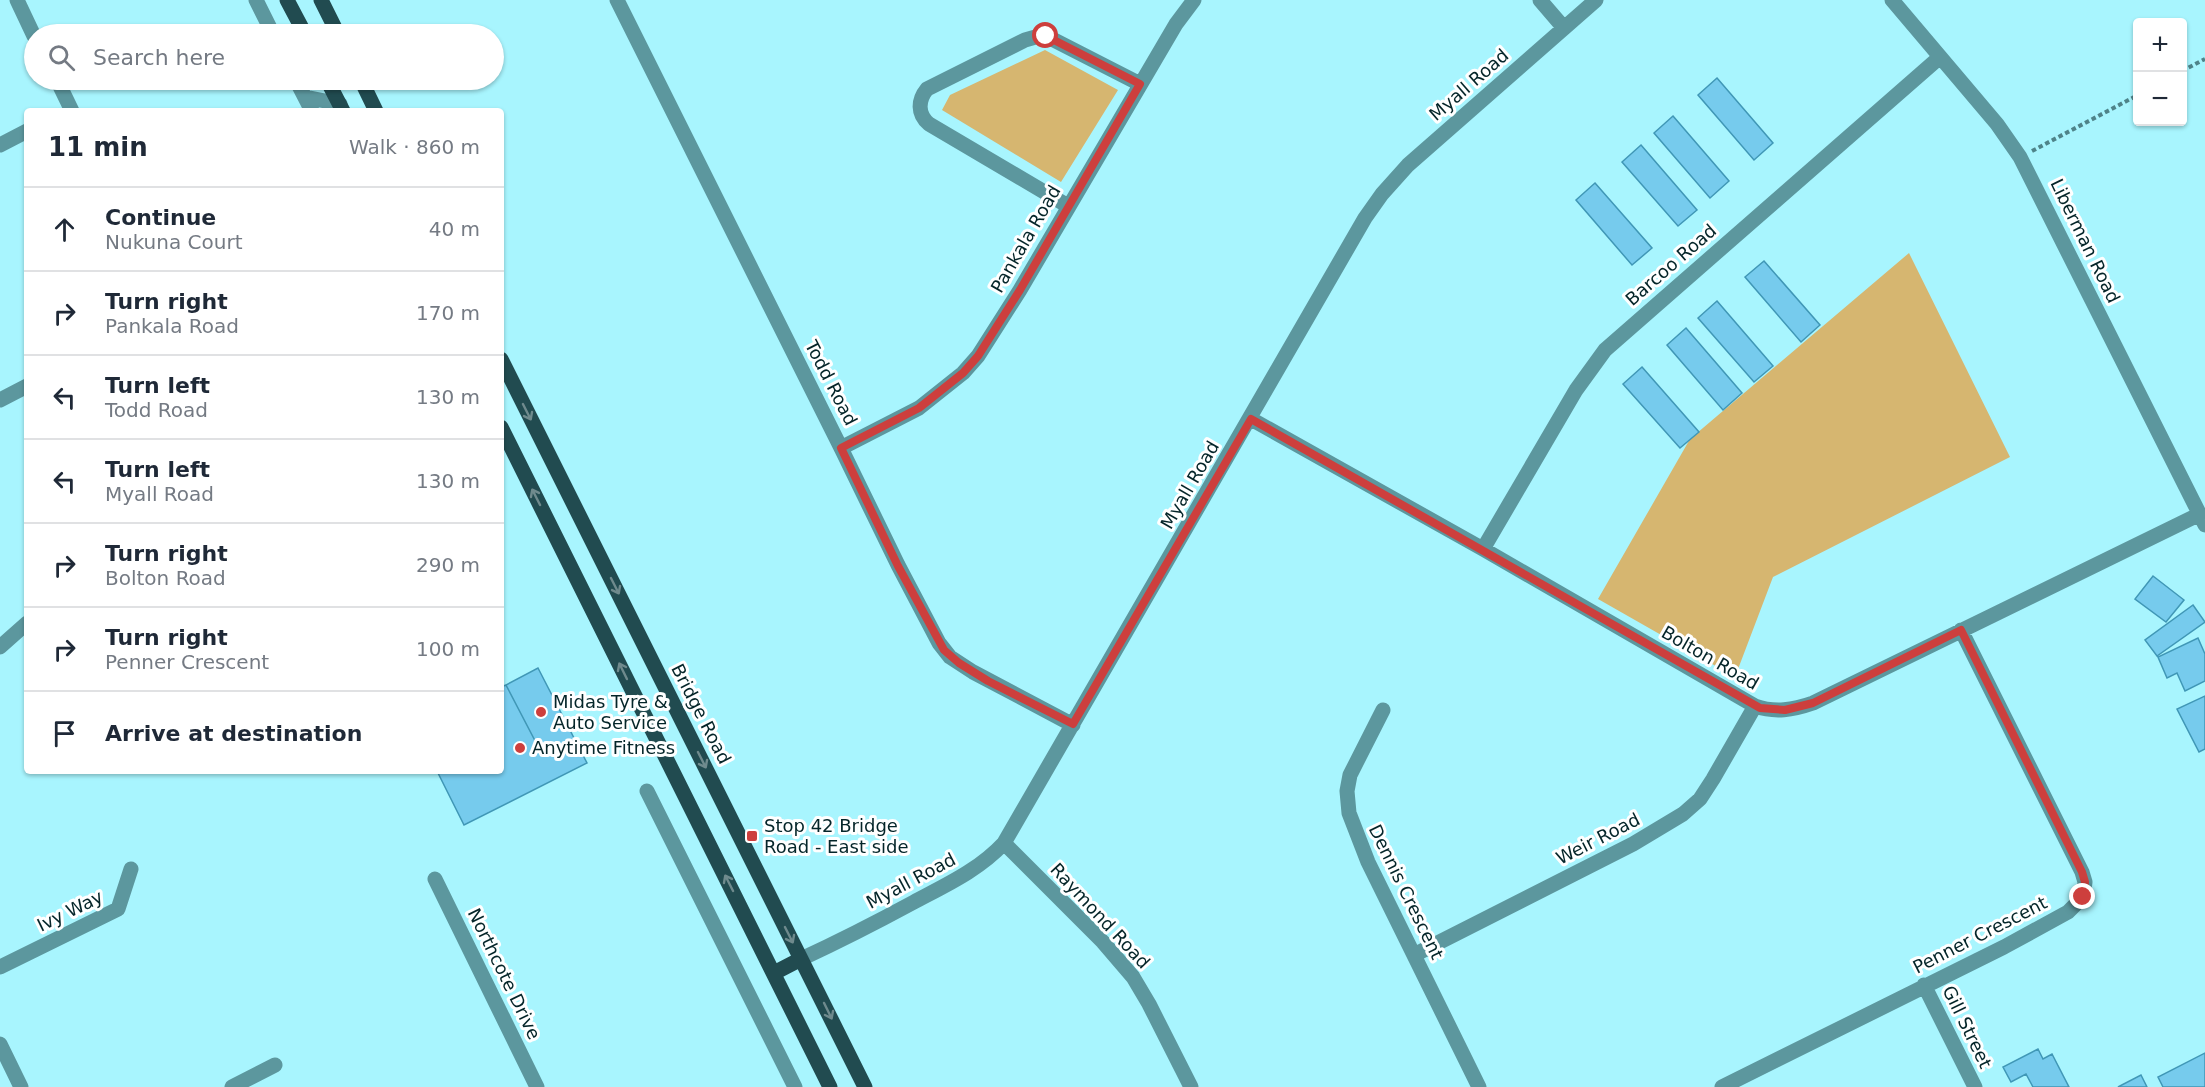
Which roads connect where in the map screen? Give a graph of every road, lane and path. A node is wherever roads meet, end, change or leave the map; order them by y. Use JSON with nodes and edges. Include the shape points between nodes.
{"nodes":[{"id":1,"x":16,"y":0,"type":"edge"},
{"id":2,"x":256,"y":0,"type":"edge"},
{"id":3,"x":288,"y":0,"type":"edge"},
{"id":4,"x":321,"y":0,"type":"edge"},
{"id":5,"x":617,"y":0,"type":"edge"},
{"id":6,"x":1194,"y":0,"type":"edge"},
{"id":7,"x":1540,"y":0,"type":"edge"},
{"id":8,"x":1596,"y":0,"type":"edge"},
{"id":9,"x":1892,"y":0,"type":"edge"},
{"id":10,"x":28,"y":24,"type":"edge"},
{"id":11,"x":268,"y":24,"type":"edge"},
{"id":12,"x":300,"y":24,"type":"edge"},
{"id":13,"x":333,"y":24,"type":"edge"},
{"id":14,"x":1564,"y":28,"type":"junction"},
{"id":15,"x":1940,"y":57,"type":"junction"},
{"id":16,"x":2205,"y":59,"type":"edge"},
{"id":17,"x":2187,"y":68,"type":"edge"},
{"id":18,"x":1140,"y":84,"type":"junction"},
{"id":19,"x":61,"y":90,"type":"edge"},
{"id":20,"x":301,"y":90,"type":"edge"},
{"id":21,"x":332,"y":90,"type":"edge"},
{"id":22,"x":366,"y":90,"type":"edge"},
{"id":23,"x":305,"y":97,"type":"junction"},
{"id":24,"x":2133,"y":98,"type":"edge"},
{"id":25,"x":68,"y":108,"type":"edge"},
{"id":26,"x":310,"y":108,"type":"edge"},
{"id":27,"x":341,"y":108,"type":"edge"},
{"id":28,"x":375,"y":108,"type":"edge"},
{"id":29,"x":24,"y":133,"type":"edge"},
{"id":30,"x":0,"y":145,"type":"edge"},
{"id":31,"x":2020,"y":157,"type":"junction"},
{"id":32,"x":1068,"y":206,"type":"junction"},
{"id":33,"x":504,"y":365,"type":"edge"},
{"id":34,"x":24,"y":388,"type":"edge"},
{"id":35,"x":0,"y":400,"type":"edge"},
{"id":36,"x":1251,"y":419,"type":"junction"},
{"id":37,"x":504,"y":432,"type":"edge"},
{"id":38,"x":841,"y":448,"type":"junction"},
{"id":39,"x":2202,"y":519,"type":"edge"},
{"id":40,"x":1483,"y":549,"type":"junction"},
{"id":41,"x":24,"y":626,"type":"edge"},
{"id":42,"x":1961,"y":630,"type":"junction"},
{"id":43,"x":0,"y":647,"type":"edge"},
{"id":44,"x":1755,"y":706,"type":"junction"},
{"id":45,"x":1383,"y":710,"type":"dead end"},
{"id":46,"x":1073,"y":724,"type":"junction"},
{"id":47,"x":647,"y":791,"type":"dead end"},
{"id":48,"x":1004,"y":843,"type":"junction"},
{"id":49,"x":131,"y":869,"type":"dead end"},
{"id":50,"x":435,"y":879,"type":"dead end"},
{"id":51,"x":1414,"y":954,"type":"junction"},
{"id":52,"x":801,"y":959,"type":"junction"},
{"id":53,"x":0,"y":967,"type":"edge"},
{"id":54,"x":774,"y":973,"type":"junction"},
{"id":55,"x":1924,"y":985,"type":"junction"},
{"id":56,"x":0,"y":1044,"type":"edge"},
{"id":57,"x":275,"y":1065,"type":"dead end"},
{"id":58,"x":21,"y":1087,"type":"edge"},
{"id":59,"x":232,"y":1087,"type":"edge"},
{"id":60,"x":537,"y":1087,"type":"edge"},
{"id":61,"x":795,"y":1087,"type":"edge"},
{"id":62,"x":831,"y":1087,"type":"edge"},
{"id":63,"x":865,"y":1087,"type":"edge"},
{"id":64,"x":1191,"y":1087,"type":"edge"},
{"id":65,"x":1479,"y":1087,"type":"edge"},
{"id":66,"x":1722,"y":1087,"type":"edge"},
{"id":67,"x":1975,"y":1087,"type":"edge"}],
"edges":[{"from":1,"to":10,"type":"street"},
{"from":2,"to":11,"type":"street"},
{"from":3,"to":12,"type":"main road"},
{"from":4,"to":13,"type":"main road"},
{"from":5,"to":38,"type":"street","name":"Todd Road"},
{"from":6,"to":18,"type":"street","name":"Pankala Road"},
{"from":7,"to":14,"type":"street"},
{"from":8,"to":14,"type":"street","name":"Myall Road"},
{"from":9,"to":15,"type":"street","name":"Liberman Road"},
{"from":14,"to":36,"type":"street","name":"Myall Road","via":[[1412,161],[1382,194]]},
{"from":15,"to":31,"type":"street","name":"Liberman Road"},
{"from":15,"to":40,"type":"street","name":"Barcoo Road","via":[[1605,350],[1576,390]]},
{"from":16,"to":17,"type":"path"},
{"from":18,"to":32,"type":"street","name":"Pankala Road"},
{"from":18,"to":32,"type":"street","via":[[1039,36],[983,60],[923,94],[921,114],[929,124]]},
{"from":19,"to":25,"type":"street"},
{"from":20,"to":23,"type":"street"},
{"from":21,"to":27,"type":"main road"},
{"from":22,"to":28,"type":"main road"},
{"from":23,"to":26,"type":"street"},
{"from":23,"to":27,"type":"street"},
{"from":24,"to":31,"type":"path"},
{"from":29,"to":30,"type":"street"},
{"from":31,"to":39,"type":"street","name":"Liberman Road"},
{"from":32,"to":38,"type":"street","name":"Pankala Road","via":[[1001,321],[963,373],[919,408]]},
{"from":33,"to":52,"type":"main road","name":"Bridge Road","one_way":true},
{"from":34,"to":35,"type":"street"},
{"from":36,"to":40,"type":"street","name":"Bolton Road"},
{"from":36,"to":46,"type":"street","name":"Myall Road"},
{"from":54,"to":37,"type":"main road","one_way":true},
{"from":38,"to":46,"type":"street","name":"Todd Road","via":[[944,650],[981,676]]},
{"from":39,"to":42,"type":"street","name":"Bolton Road"},
{"from":40,"to":44,"type":"street","name":"Bolton Road"},
{"from":41,"to":43,"type":"street"},
{"from":42,"to":44,"type":"street","name":"Bolton Road","via":[[1802,707],[1776,711]]},
{"from":42,"to":55,"type":"street","name":"Penner Crescent","via":[[2082,872],[2085,890],[2079,903],[2068,912]]},
{"from":44,"to":51,"type":"street","name":"Weir Road","via":[[1700,799],[1683,814],[1633,844]]},
{"from":45,"to":51,"type":"street","name":"Dennis Crescent","via":[[1350,776],[1347,801],[1358,840]]},
{"from":46,"to":48,"type":"street","name":"Myall Road"},
{"from":47,"to":61,"type":"street"},
{"from":48,"to":52,"type":"street","name":"Myall Road","via":[[963,876]]},
{"from":48,"to":64,"type":"street","name":"Raymond Road","via":[[1133,977]]},
{"from":49,"to":53,"type":"street","name":"Ivy Way","via":[[118,909]]},
{"from":50,"to":60,"type":"street","name":"Northcote Drive"},
{"from":51,"to":65,"type":"street","name":"Dennis Crescent"},
{"from":52,"to":54,"type":"main road"},
{"from":52,"to":63,"type":"main road","name":"Bridge Road","one_way":true},
{"from":54,"to":62,"type":"main road"},
{"from":55,"to":66,"type":"street","name":"Penner Crescent"},
{"from":55,"to":67,"type":"street","name":"Gill Street"},
{"from":56,"to":58,"type":"street"},
{"from":57,"to":59,"type":"street"}]}
